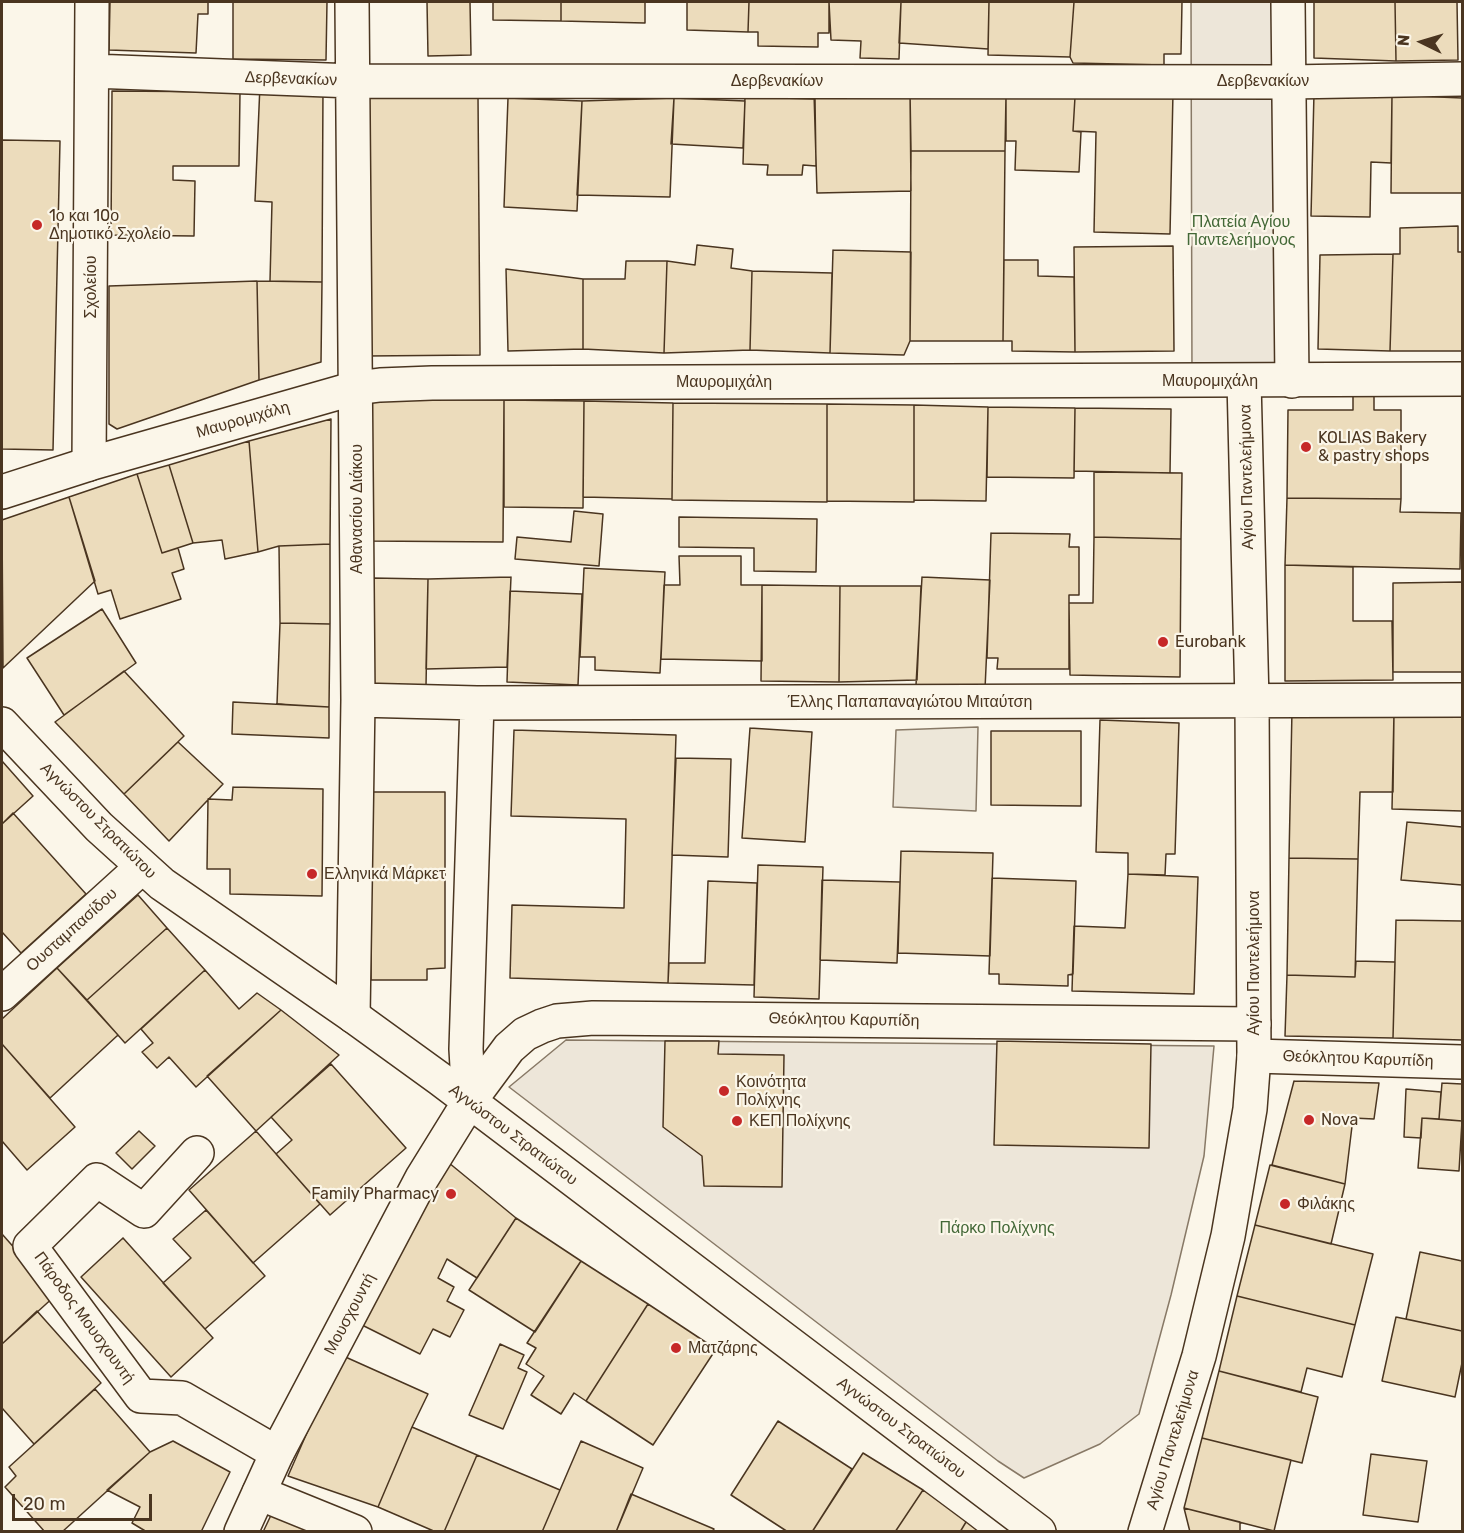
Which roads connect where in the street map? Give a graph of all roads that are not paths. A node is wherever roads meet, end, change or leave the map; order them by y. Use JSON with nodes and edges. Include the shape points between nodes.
{"nodes":[{"id":1,"x":92,"y":2,"type":"edge"},
{"id":2,"x":352,"y":2,"type":"edge"},
{"id":3,"x":1288,"y":2,"type":"edge"},
{"id":4,"x":92,"y":71,"type":"junction"},
{"id":5,"x":1462,"y":79,"type":"edge"},
{"id":6,"x":353,"y":81,"type":"junction"},
{"id":7,"x":1289,"y":82,"type":"junction"},
{"id":8,"x":1462,"y":379,"type":"edge"},
{"id":9,"x":1244,"y":381,"type":"junction"},
{"id":10,"x":1292,"y":381,"type":"junction"},
{"id":11,"x":356,"y":388,"type":"junction"},
{"id":12,"x":89,"y":464,"type":"junction"},
{"id":13,"x":2,"y":492,"type":"edge"},
{"id":14,"x":1462,"y":699,"type":"edge"},
{"id":15,"x":358,"y":700,"type":"junction"},
{"id":16,"x":1252,"y":701,"type":"junction"},
{"id":17,"x":477,"y":703,"type":"junction"},
{"id":18,"x":2,"y":724,"type":"edge"},
{"id":19,"x":142,"y":867,"type":"junction"},
{"id":20,"x":2,"y":994,"type":"edge"},
{"id":21,"x":353,"y":1016,"type":"junction"},
{"id":22,"x":1254,"y":1024,"type":"junction"},
{"id":23,"x":1254,"y":1056,"type":"junction"},
{"id":24,"x":1462,"y":1062,"type":"edge"},
{"id":25,"x":469,"y":1102,"type":"junction"},
{"id":26,"x":198,"y":1153,"type":"dead end"},
{"id":27,"x":278,"y":1453,"type":"junction"},
{"id":28,"x":259,"y":1493,"type":"junction"},
{"id":29,"x":241,"y":1532,"type":"edge"},
{"id":30,"x":355,"y":1532,"type":"edge"},
{"id":31,"x":1039,"y":1532,"type":"edge"},
{"id":32,"x":1145,"y":1532,"type":"edge"}],
"edges":[{"from":1,"to":4,"type":"street","name":"Σχολείου"},
{"from":2,"to":6,"type":"street","name":"Αθανασίου Διάκου"},
{"from":3,"to":7,"type":"street"},
{"from":4,"to":6,"type":"street","name":"Δερβενακίων"},
{"from":4,"to":12,"type":"street","name":"Σχολείου"},
{"from":5,"to":7,"type":"street","name":"Δερβενακίων"},
{"from":6,"to":7,"type":"street","name":"Δερβενακίων"},
{"from":6,"to":11,"type":"street","name":"Αθανασίου Διάκου"},
{"from":7,"to":10,"type":"street"},
{"from":8,"to":10,"type":"street","name":"Μαυρομιχάλη"},
{"from":9,"to":10,"type":"street","name":"Μαυρομιχάλη"},
{"from":9,"to":11,"type":"street","name":"Μαυρομιχάλη","via":[[444,383]]},
{"from":9,"to":16,"type":"street","name":"Αγίου Παντελεήμονα"},
{"from":11,"to":12,"type":"street","name":"Μαυρομιχάλη"},
{"from":11,"to":15,"type":"street","name":"Αθανασίου Διάκου"},
{"from":12,"to":13,"type":"street","name":"Μαυρομιχάλη"},
{"from":14,"to":16,"type":"street","name":"Έλλης Παπαπαναγιώτου Μιταύτση"},
{"from":15,"to":17,"type":"street","name":"Έλλης Παπαπαναγιώτου Μιταύτση"},
{"from":15,"to":21,"type":"street","name":"Αθανασίου Διάκου"},
{"from":16,"to":17,"type":"street","name":"Έλλης Παπαπαναγιώτου Μιταύτση"},
{"from":16,"to":22,"type":"street","name":"Αγίου Παντελεήμονα"},
{"from":17,"to":25,"type":"street","via":[[466,1049]]},
{"from":18,"to":19,"type":"street","name":"Αγνώστου Στρατιώτου"},
{"from":19,"to":20,"type":"street","name":"Ουσταμπασίδου"},
{"from":19,"to":21,"type":"street","name":"Αγνώστου Στρατιώτου"},
{"from":21,"to":25,"type":"street","name":"Αγνώστου Στρατιώτου"},
{"from":22,"to":23,"type":"street","name":"Αγίου Παντελεήμονα"},
{"from":22,"to":25,"type":"street","name":"Θεόκλητου Καρυπίδη","via":[[576,1019],[525,1034],[509,1048]]},
{"from":23,"to":24,"type":"street","name":"Θεόκλητου Καρυπίδη"},
{"from":23,"to":32,"type":"street","name":"Αγίου Παντελεήμονα","via":[[1250,1109],[1228,1236],[1198,1356]]},
{"from":25,"to":27,"type":"street","name":"Μουσχουντή","via":[[422,1178]]},
{"from":25,"to":31,"type":"street","name":"Αγνώστου Στρατιώτου"},
{"from":26,"to":27,"type":"street","name":"Πάροδος Μουσχουντή","via":[[144,1211],[97,1180],[30,1246],[141,1396],[182,1398]]},
{"from":27,"to":28,"type":"street","name":"Μουσχουντή"},
{"from":28,"to":29,"type":"street","name":"Μουσχουντή"},
{"from":28,"to":30,"type":"street"}]}
